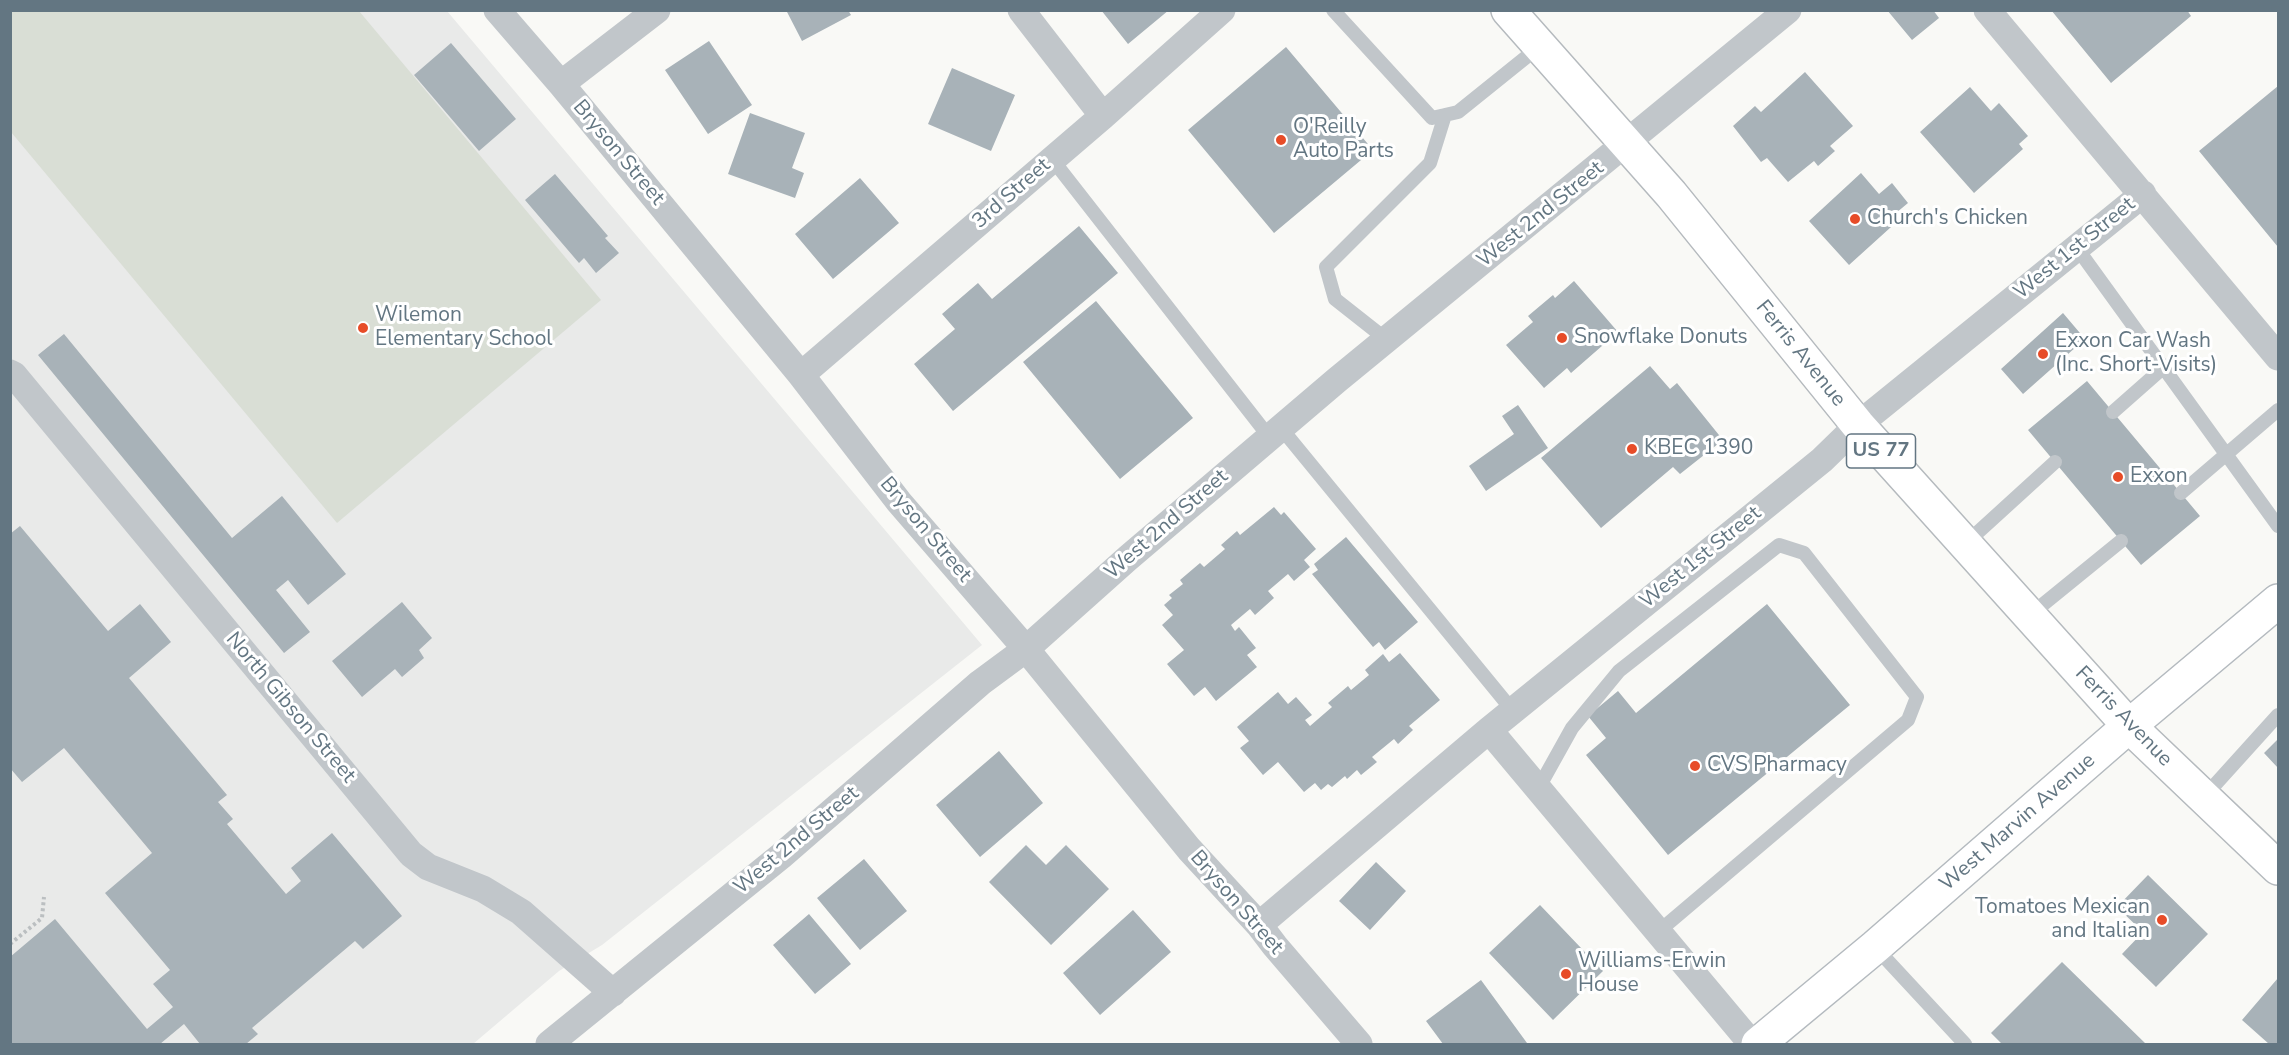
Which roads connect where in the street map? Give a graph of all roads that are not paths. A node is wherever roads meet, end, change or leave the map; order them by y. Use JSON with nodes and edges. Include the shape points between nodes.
{"nodes":[{"id":1,"x":497,"y":10,"type":"edge"},
{"id":2,"x":657,"y":10,"type":"edge"},
{"id":3,"x":1022,"y":10,"type":"edge"},
{"id":4,"x":1222,"y":10,"type":"edge"},
{"id":5,"x":1333,"y":10,"type":"edge"},
{"id":6,"x":1508,"y":10,"type":"edge"},
{"id":7,"x":1788,"y":10,"type":"edge"},
{"id":8,"x":1987,"y":10,"type":"edge"},
{"id":9,"x":1540,"y":46,"type":"junction"},
{"id":10,"x":561,"y":84,"type":"junction"},
{"id":11,"x":1445,"y":115,"type":"junction"},
{"id":12,"x":1103,"y":116,"type":"junction"},
{"id":13,"x":1627,"y":145,"type":"junction"},
{"id":14,"x":1052,"y":159,"type":"junction"},
{"id":15,"x":2143,"y":194,"type":"junction"},
{"id":16,"x":2077,"y":248,"type":"junction"},
{"id":17,"x":1387,"y":340,"type":"junction"},
{"id":18,"x":2278,"y":357,"type":"edge"},
{"id":19,"x":2164,"y":367,"type":"junction"},
{"id":20,"x":10,"y":373,"type":"edge"},
{"id":21,"x":801,"y":375,"type":"junction"},
{"id":22,"x":2278,"y":410,"type":"edge"},
{"id":23,"x":2113,"y":412,"type":"dead end"},
{"id":24,"x":1858,"y":425,"type":"junction"},
{"id":25,"x":1275,"y":433,"type":"junction"},
{"id":26,"x":2227,"y":454,"type":"junction"},
{"id":27,"x":2055,"y":462,"type":"dead end"},
{"id":28,"x":2181,"y":493,"type":"dead end"},
{"id":29,"x":2278,"y":526,"type":"edge"},
{"id":30,"x":2121,"y":541,"type":"dead end"},
{"id":31,"x":1965,"y":544,"type":"junction"},
{"id":32,"x":2276,"y":608,"type":"edge"},
{"id":33,"x":2030,"y":616,"type":"junction"},
{"id":34,"x":1026,"y":649,"type":"junction"},
{"id":35,"x":1513,"y":711,"type":"junction"},
{"id":36,"x":2278,"y":715,"type":"edge"},
{"id":37,"x":2130,"y":726,"type":"junction"},
{"id":38,"x":1489,"y":730,"type":"junction"},
{"id":39,"x":1538,"y":789,"type":"junction"},
{"id":40,"x":2203,"y":798,"type":"junction"},
{"id":41,"x":2278,"y":868,"type":"edge"},
{"id":42,"x":1260,"y":925,"type":"junction"},
{"id":43,"x":1658,"y":932,"type":"junction"},
{"id":44,"x":1875,"y":947,"type":"junction"},
{"id":45,"x":613,"y":993,"type":"junction"},
{"id":46,"x":549,"y":1044,"type":"edge"},
{"id":47,"x":1359,"y":1044,"type":"edge"},
{"id":48,"x":1752,"y":1044,"type":"edge"},
{"id":49,"x":1758,"y":1044,"type":"edge"},
{"id":50,"x":1965,"y":1044,"type":"edge"}],
"edges":[{"from":1,"to":10,"type":"street","name":"Bryson Street"},
{"from":2,"to":10,"type":"street"},
{"from":3,"to":12,"type":"street"},
{"from":4,"to":12,"type":"street","name":"3rd Street"},
{"from":5,"to":11,"type":"lane","via":[[1432,118]]},
{"from":6,"to":9,"type":"main road","name":"Ferris Avenue","number":"US 77"},
{"from":7,"to":13,"type":"street","name":"West 2nd Street"},
{"from":8,"to":15,"type":"street"},
{"from":9,"to":11,"type":"lane","via":[[1458,112]]},
{"from":9,"to":13,"type":"main road","name":"Ferris Avenue","number":"US 77"},
{"from":10,"to":21,"type":"street","name":"Bryson Street"},
{"from":11,"to":17,"type":"lane","via":[[1430,163],[1326,267],[1335,299]]},
{"from":12,"to":14,"type":"street","name":"3rd Street"},
{"from":13,"to":17,"type":"street","name":"West 2nd Street"},
{"from":13,"to":24,"type":"main road","name":"Ferris Avenue","number":"US 77"},
{"from":14,"to":21,"type":"street","name":"3rd Street"},
{"from":14,"to":25,"type":"lane"},
{"from":15,"to":16,"type":"street","name":"West 1st Street"},
{"from":15,"to":18,"type":"street"},
{"from":16,"to":19,"type":"lane"},
{"from":16,"to":24,"type":"street","name":"West 1st Street"},
{"from":17,"to":25,"type":"street","name":"West 2nd Street"},
{"from":19,"to":23,"type":"lane"},
{"from":19,"to":26,"type":"lane"},
{"from":20,"to":45,"type":"street","name":"North Gibson Street","via":[[411,854],[428,867],[483,889],[521,912]]},
{"from":21,"to":34,"type":"street","name":"Bryson Street","via":[[899,502]]},
{"from":22,"to":26,"type":"lane"},
{"from":24,"to":31,"type":"main road","name":"Ferris Avenue","number":"US 77"},
{"from":24,"to":35,"type":"street","name":"West 1st Street","via":[[1822,460]]},
{"from":25,"to":34,"type":"street","name":"West 2nd Street"},
{"from":25,"to":35,"type":"lane"},
{"from":26,"to":28,"type":"lane"},
{"from":26,"to":29,"type":"lane"},
{"from":27,"to":31,"type":"lane"},
{"from":30,"to":33,"type":"lane"},
{"from":31,"to":33,"type":"main road","name":"Ferris Avenue","number":"US 77"},
{"from":32,"to":37,"type":"main road","name":"West Marvin Avenue"},
{"from":33,"to":37,"type":"main road","name":"Ferris Avenue","number":"US 77"},
{"from":34,"to":42,"type":"street","name":"Bryson Street","via":[[1189,849]]},
{"from":34,"to":45,"type":"street","name":"West 2nd Street","via":[[980,683],[781,856]]},
{"from":35,"to":38,"type":"street","name":"West 1st Street"},
{"from":36,"to":40,"type":"lane"},
{"from":37,"to":40,"type":"main road","name":"Ferris Avenue","number":"US 77"},
{"from":37,"to":44,"type":"main road","name":"West Marvin Avenue"},
{"from":38,"to":39,"type":"street"},
{"from":38,"to":42,"type":"street","name":"West 1st Street"},
{"from":39,"to":43,"type":"street"},
{"from":39,"to":43,"type":"lane","via":[[1572,728],[1619,671],[1779,545],[1804,553],[1917,697],[1908,720]]},
{"from":40,"to":41,"type":"main road","name":"Ferris Avenue","number":"US 77"},
{"from":42,"to":47,"type":"street","name":"Bryson Street"},
{"from":43,"to":48,"type":"street"},
{"from":44,"to":49,"type":"main road","name":"West Marvin Avenue"},
{"from":44,"to":50,"type":"lane"},
{"from":45,"to":46,"type":"street","name":"West 2nd Street"}]}
